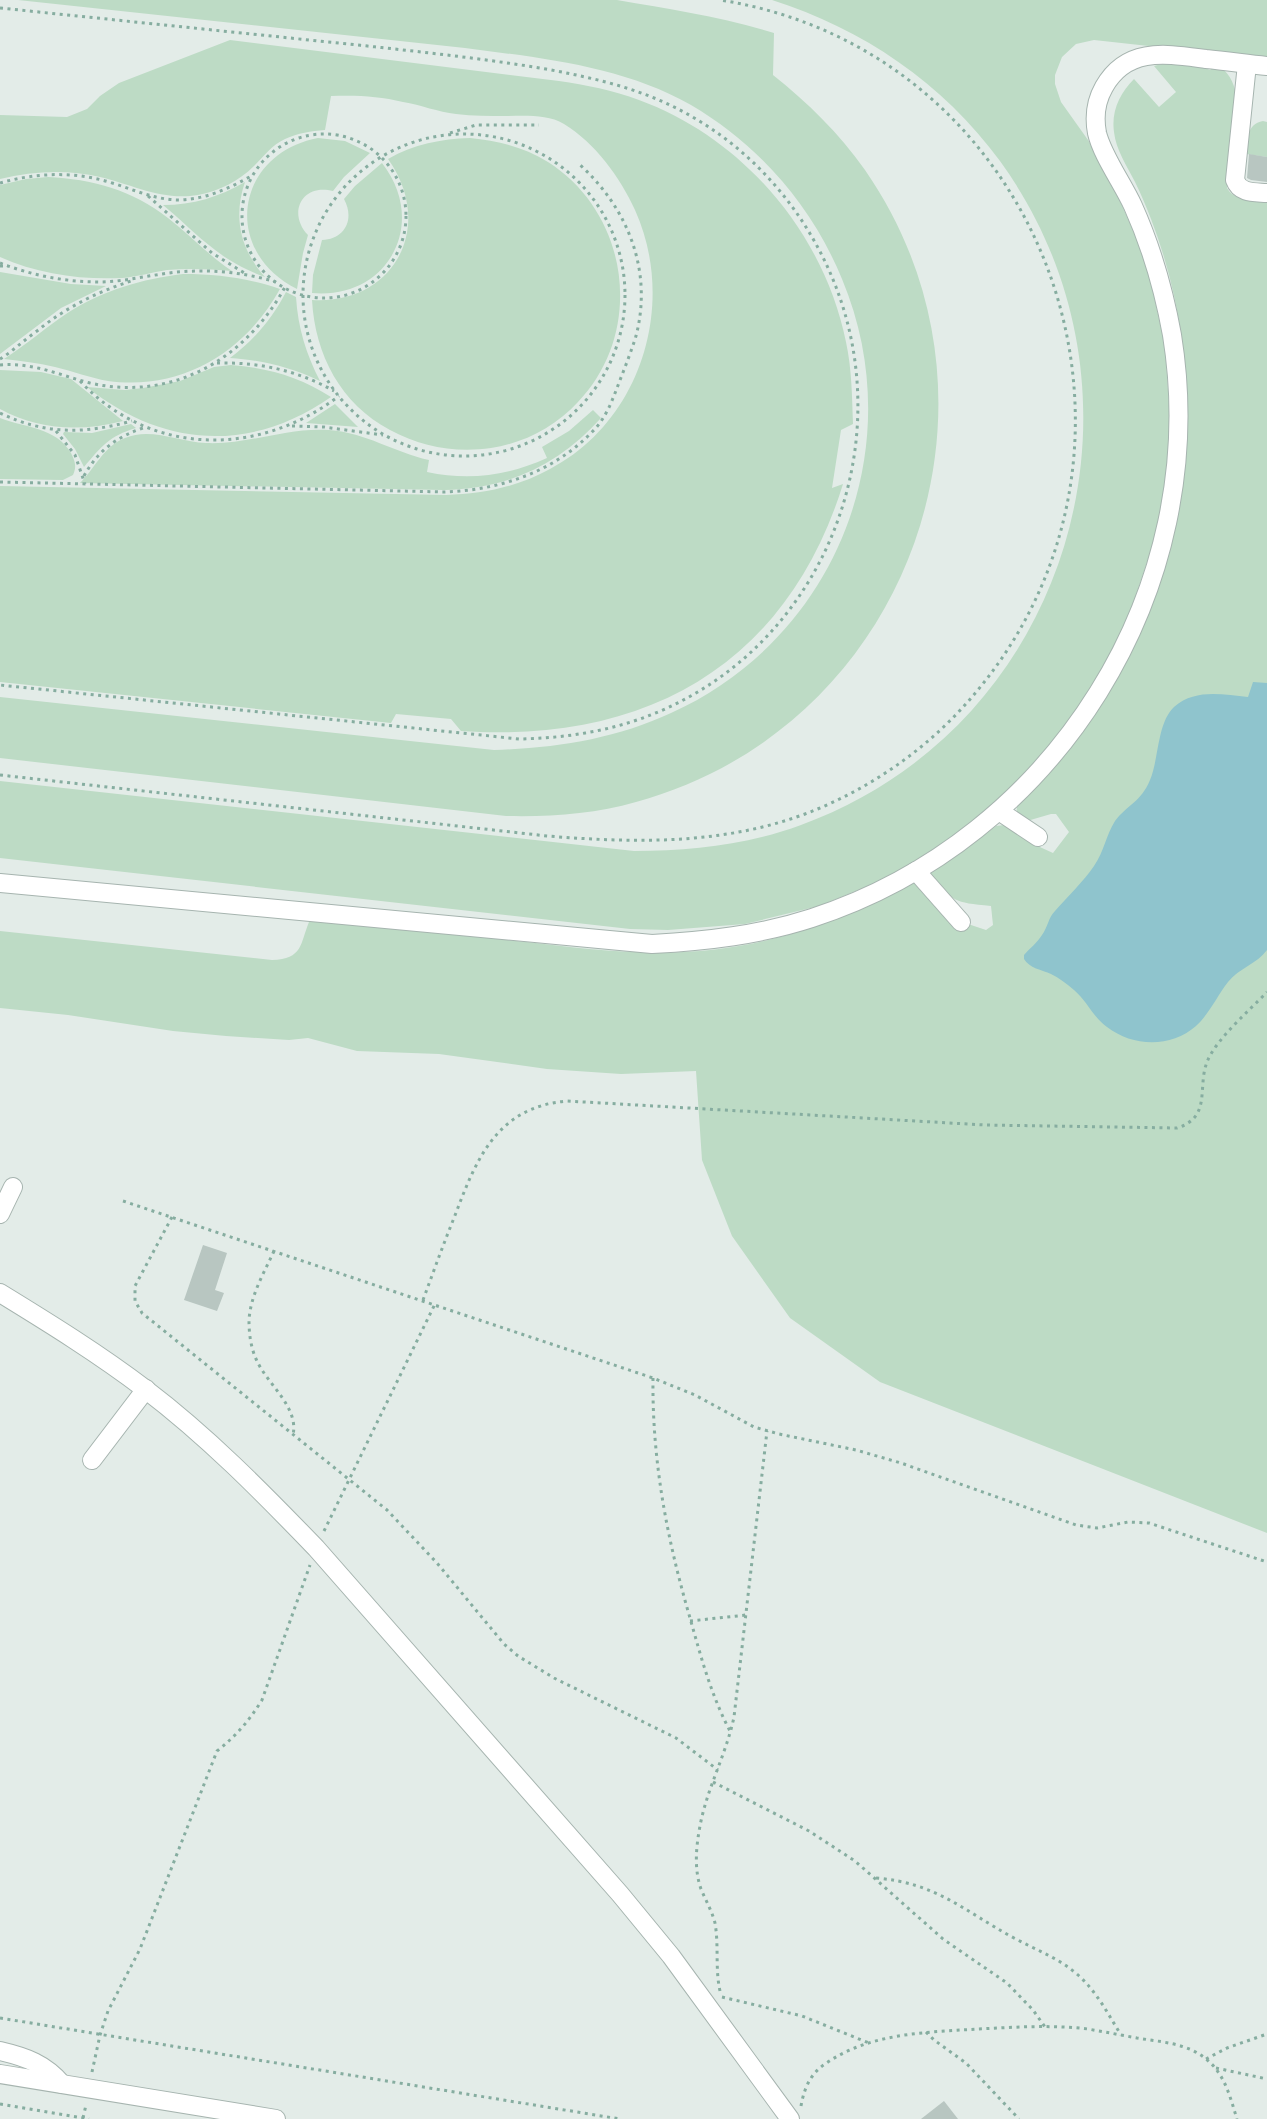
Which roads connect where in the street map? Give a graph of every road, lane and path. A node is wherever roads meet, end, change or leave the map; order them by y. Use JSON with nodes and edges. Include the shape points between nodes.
{"nodes":[{"id":1,"x":720,"y":0,"type":"edge"},
{"id":2,"x":0,"y":8,"type":"edge"},
{"id":3,"x":1247,"y":64,"type":"junction"},
{"id":4,"x":1267,"y":66,"type":"edge"},
{"id":5,"x":539,"y":125,"type":"dead end"},
{"id":6,"x":448,"y":134,"type":"junction"},
{"id":7,"x":380,"y":157,"type":"junction"},
{"id":8,"x":579,"y":164,"type":"dead end"},
{"id":9,"x":253,"y":175,"type":"junction"},
{"id":10,"x":0,"y":183,"type":"edge"},
{"id":11,"x":1267,"y":193,"type":"edge"},
{"id":12,"x":147,"y":195,"type":"junction"},
{"id":13,"x":0,"y":264,"type":"edge"},
{"id":14,"x":252,"y":276,"type":"junction"},
{"id":15,"x":142,"y":278,"type":"junction"},
{"id":16,"x":279,"y":283,"type":"junction"},
{"id":17,"x":285,"y":287,"type":"junction"},
{"id":18,"x":303,"y":295,"type":"junction"},
{"id":19,"x":0,"y":359,"type":"edge"},
{"id":20,"x":215,"y":363,"type":"junction"},
{"id":21,"x":0,"y":365,"type":"edge"},
{"id":22,"x":79,"y":380,"type":"junction"},
{"id":23,"x":338,"y":394,"type":"junction"},
{"id":24,"x":0,"y":412,"type":"edge"},
{"id":25,"x":132,"y":421,"type":"junction"},
{"id":26,"x":290,"y":426,"type":"junction"},
{"id":27,"x":146,"y":427,"type":"junction"},
{"id":28,"x":54,"y":430,"type":"junction"},
{"id":29,"x":387,"y":436,"type":"junction"},
{"id":30,"x":84,"y":476,"type":"junction"},
{"id":31,"x":0,"y":482,"type":"edge"},
{"id":32,"x":85,"y":484,"type":"junction"},
{"id":33,"x":0,"y":685,"type":"edge"},
{"id":34,"x":0,"y":775,"type":"edge"},
{"id":35,"x":999,"y":811,"type":"junction"},
{"id":36,"x":1038,"y":837,"type":"dead end"},
{"id":37,"x":916,"y":872,"type":"junction"},
{"id":38,"x":0,"y":883,"type":"edge"},
{"id":39,"x":961,"y":922,"type":"dead end"},
{"id":40,"x":1267,"y":992,"type":"edge"},
{"id":41,"x":13,"y":1187,"type":"dead end"},
{"id":42,"x":123,"y":1201,"type":"dead end"},
{"id":43,"x":0,"y":1214,"type":"edge"},
{"id":44,"x":172,"y":1217,"type":"junction"},
{"id":45,"x":274,"y":1251,"type":"junction"},
{"id":46,"x":0,"y":1293,"type":"edge"},
{"id":47,"x":423,"y":1300,"type":"junction"},
{"id":48,"x":435,"y":1304,"type":"junction"},
{"id":49,"x":653,"y":1378,"type":"junction"},
{"id":50,"x":146,"y":1389,"type":"junction"},
{"id":51,"x":768,"y":1431,"type":"junction"},
{"id":52,"x":293,"y":1435,"type":"junction"},
{"id":53,"x":92,"y":1460,"type":"dead end"},
{"id":54,"x":349,"y":1481,"type":"junction"},
{"id":55,"x":316,"y":1548,"type":"junction"},
{"id":56,"x":1267,"y":1562,"type":"edge"},
{"id":57,"x":746,"y":1615,"type":"junction"},
{"id":58,"x":690,"y":1621,"type":"junction"},
{"id":59,"x":731,"y":1732,"type":"junction"},
{"id":60,"x":717,"y":1770,"type":"junction"},
{"id":61,"x":713,"y":1782,"type":"junction"},
{"id":62,"x":876,"y":1878,"type":"junction"},
{"id":63,"x":721,"y":1996,"type":"junction"},
{"id":64,"x":0,"y":2018,"type":"edge"},
{"id":65,"x":1045,"y":2027,"type":"junction"},
{"id":66,"x":725,"y":2029,"type":"junction"},
{"id":67,"x":926,"y":2032,"type":"junction"},
{"id":68,"x":1267,"y":2034,"type":"edge"},
{"id":69,"x":100,"y":2035,"type":"junction"},
{"id":70,"x":1121,"y":2035,"type":"junction"},
{"id":71,"x":869,"y":2043,"type":"junction"},
{"id":72,"x":0,"y":2052,"type":"edge"},
{"id":73,"x":1206,"y":2059,"type":"junction"},
{"id":74,"x":1215,"y":2068,"type":"junction"},
{"id":75,"x":0,"y":2074,"type":"edge"},
{"id":76,"x":1267,"y":2079,"type":"edge"},
{"id":77,"x":62,"y":2084,"type":"junction"},
{"id":78,"x":89,"y":2088,"type":"junction"},
{"id":79,"x":0,"y":2104,"type":"edge"},
{"id":80,"x":795,"y":2114,"type":"edge"},
{"id":81,"x":83,"y":2118,"type":"edge"},
{"id":82,"x":88,"y":2119,"type":"edge"},
{"id":83,"x":276,"y":2119,"type":"edge"},
{"id":84,"x":620,"y":2119,"type":"edge"},
{"id":85,"x":1019,"y":2119,"type":"edge"},
{"id":86,"x":1237,"y":2119,"type":"edge"}],
"edges":[{"from":1,"to":34,"type":"path","via":[[771,11],[833,35],[916,87],[942,109],[986,158],[1022,212],[1050,272],[1073,368],[1076,434],[1069,499],[1051,563],[1029,613],[1007,651],[967,703],[920,748],[837,800],[743,832],[678,840],[547,836]]},
{"from":2,"to":33,"type":"path","via":[[483,59],[591,77],[647,94],[715,131],[745,155],[785,198],[818,246],[830,272],[849,327],[858,385],[852,472],[839,518],[824,554],[794,604],[734,666],[686,698],[633,722],[577,735],[519,739]]},
{"from":3,"to":4,"type":"street"},
{"from":3,"to":11,"type":"street","via":[[1235,180],[1243,190]]},
{"from":3,"to":35,"type":"street","via":[[1148,55],[1118,70],[1099,97],[1096,119],[1100,141],[1147,240],[1172,335],[1178,433],[1171,500],[1149,587],[1118,659],[1063,744]]},
{"from":5,"to":6,"type":"path","via":[[476,125]]},
{"from":6,"to":7,"type":"path","via":[[413,142]]},
{"from":6,"to":29,"type":"path","via":[[490,136],[529,148],[565,169],[594,200],[614,236],[624,276],[620,338],[592,393],[563,423],[527,444],[466,456],[425,451]]},
{"from":7,"to":9,"type":"path","via":[[346,137],[312,135],[281,146]]},
{"from":7,"to":18,"type":"path","via":[[339,193],[319,224],[307,258]]},
{"from":7,"to":18,"type":"path","via":[[397,180],[405,207],[403,236],[395,256],[382,273],[359,290],[332,297]]},
{"from":8,"to":32,"type":"path","via":[[606,191],[626,224],[638,260],[641,298],[636,336],[606,414],[592,432],[561,458],[506,484],[455,492]]},
{"from":9,"to":12,"type":"path","via":[[197,198],[163,199]]},
{"from":9,"to":16,"type":"path","via":[[242,214],[246,241],[259,265]]},
{"from":10,"to":12,"type":"path","via":[[64,174],[106,181]]},
{"from":12,"to":14,"type":"path","via":[[212,253]]},
{"from":13,"to":15,"type":"path","via":[[75,281]]},
{"from":14,"to":15,"type":"path","via":[[208,271]]},
{"from":14,"to":16,"type":"path"},
{"from":15,"to":19,"type":"path","via":[[77,304]]},
{"from":16,"to":17,"type":"path"},
{"from":17,"to":18,"type":"path"},
{"from":17,"to":20,"type":"path","via":[[262,323]]},
{"from":18,"to":23,"type":"path","via":[[312,346]]},
{"from":20,"to":22,"type":"path","via":[[195,374],[154,385],[111,386]]},
{"from":20,"to":23,"type":"path","via":[[286,370]]},
{"from":21,"to":22,"type":"path","via":[[38,367]]},
{"from":22,"to":25,"type":"path","via":[[103,403]]},
{"from":23,"to":26,"type":"path"},
{"from":23,"to":29,"type":"path","via":[[353,411]]},
{"from":24,"to":28,"type":"path"},
{"from":25,"to":27,"type":"path"},
{"from":25,"to":28,"type":"path","via":[[86,430]]},
{"from":26,"to":27,"type":"path","via":[[254,437],[218,440],[181,437]]},
{"from":26,"to":29,"type":"path"},
{"from":27,"to":30,"type":"path","via":[[114,441],[96,457]]},
{"from":28,"to":30,"type":"path","via":[[70,446]]},
{"from":30,"to":32,"type":"path"},
{"from":31,"to":32,"type":"path"},
{"from":35,"to":36,"type":"street"},
{"from":35,"to":37,"type":"street"},
{"from":37,"to":38,"type":"street","via":[[866,897],[786,926],[720,939],[652,944]]},
{"from":37,"to":39,"type":"street"},
{"from":40,"to":47,"type":"path","via":[[1212,1052],[1204,1073],[1200,1108],[1190,1122],[1177,1128],[974,1125],[567,1101],[535,1107],[507,1124],[476,1164]]},
{"from":41,"to":43,"type":"street"},
{"from":42,"to":44,"type":"path"},
{"from":44,"to":45,"type":"path"},
{"from":44,"to":52,"type":"path","via":[[135,1286],[138,1307]]},
{"from":45,"to":47,"type":"path"},
{"from":45,"to":52,"type":"path","via":[[253,1299],[249,1333],[256,1360],[292,1415]]},
{"from":46,"to":50,"type":"street"},
{"from":47,"to":48,"type":"path"},
{"from":48,"to":49,"type":"path"},
{"from":48,"to":54,"type":"path"},
{"from":49,"to":51,"type":"path"},
{"from":49,"to":58,"type":"path","via":[[654,1442],[661,1496]]},
{"from":50,"to":53,"type":"street"},
{"from":50,"to":55,"type":"street","via":[[219,1451]]},
{"from":51,"to":56,"type":"path","via":[[902,1463],[1076,1525],[1097,1528],[1128,1522],[1149,1523]]},
{"from":51,"to":57,"type":"path"},
{"from":52,"to":54,"type":"path"},
{"from":54,"to":55,"type":"path"},
{"from":54,"to":60,"type":"path","via":[[387,1510],[518,1656],[554,1678],[658,1728]]},
{"from":55,"to":66,"type":"street","via":[[620,1894]]},
{"from":55,"to":69,"type":"path","via":[[262,1700],[236,1736],[217,1751],[140,1949]]},
{"from":57,"to":58,"type":"path"},
{"from":57,"to":59,"type":"path"},
{"from":58,"to":59,"type":"path","via":[[708,1682]]},
{"from":59,"to":60,"type":"path"},
{"from":60,"to":61,"type":"path"},
{"from":61,"to":62,"type":"path","via":[[832,1845]]},
{"from":61,"to":63,"type":"path","via":[[699,1828],[696,1867],[715,1925]]},
{"from":62,"to":65,"type":"path","via":[[943,1939],[1007,1983]]},
{"from":62,"to":70,"type":"path","via":[[930,1889],[1065,1964],[1092,1989]]},
{"from":63,"to":66,"type":"path"},
{"from":63,"to":71,"type":"path","via":[[802,2016]]},
{"from":64,"to":69,"type":"path"},
{"from":65,"to":67,"type":"path"},
{"from":65,"to":70,"type":"path"},
{"from":66,"to":80,"type":"street"},
{"from":67,"to":71,"type":"path"},
{"from":67,"to":85,"type":"path","via":[[966,2063]]},
{"from":68,"to":73,"type":"path"},
{"from":69,"to":78,"type":"path"},
{"from":69,"to":84,"type":"path"},
{"from":70,"to":73,"type":"path","via":[[1184,2047]]},
{"from":71,"to":80,"type":"path","via":[[816,2071]]},
{"from":72,"to":77,"type":"street","via":[[41,2064]]},
{"from":73,"to":74,"type":"path"},
{"from":74,"to":76,"type":"path"},
{"from":74,"to":86,"type":"path"},
{"from":75,"to":77,"type":"street"},
{"from":77,"to":78,"type":"street"},
{"from":78,"to":81,"type":"path"},
{"from":78,"to":83,"type":"street"},
{"from":79,"to":81,"type":"path"},
{"from":81,"to":82,"type":"path"}]}
